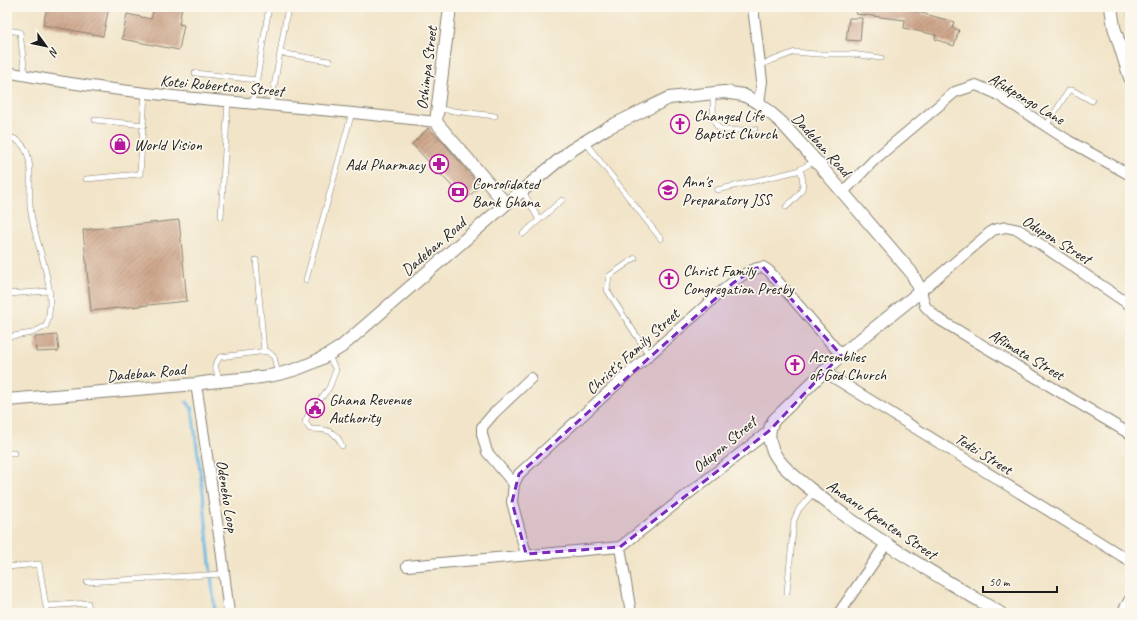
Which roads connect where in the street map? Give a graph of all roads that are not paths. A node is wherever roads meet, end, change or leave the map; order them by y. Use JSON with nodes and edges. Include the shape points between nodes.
{"nodes":[{"id":1,"x":269,"y":7,"type":"edge"},
{"id":2,"x":288,"y":7,"type":"edge"},
{"id":3,"x":450,"y":7,"type":"edge"},
{"id":4,"x":753,"y":7,"type":"edge"},
{"id":5,"x":1111,"y":7,"type":"edge"},
{"id":6,"x":7,"y":30,"type":"edge"},
{"id":7,"x":280,"y":53,"type":"junction"},
{"id":8,"x":881,"y":58,"type":"dead end"},
{"id":9,"x":329,"y":61,"type":"dead end"},
{"id":10,"x":760,"y":65,"type":"junction"},
{"id":11,"x":7,"y":72,"type":"edge"},
{"id":12,"x":195,"y":73,"type":"dead end"},
{"id":13,"x":25,"y":75,"type":"junction"},
{"id":14,"x":1130,"y":78,"type":"edge"},
{"id":15,"x":257,"y":80,"type":"junction"},
{"id":16,"x":713,"y":92,"type":"junction"},
{"id":17,"x":145,"y":93,"type":"junction"},
{"id":18,"x":228,"y":100,"type":"junction"},
{"id":19,"x":1092,"y":101,"type":"dead end"},
{"id":20,"x":253,"y":102,"type":"junction"},
{"id":21,"x":759,"y":103,"type":"junction"},
{"id":22,"x":271,"y":104,"type":"junction"},
{"id":23,"x":438,"y":109,"type":"junction"},
{"id":24,"x":352,"y":111,"type":"junction"},
{"id":25,"x":494,"y":116,"type":"dead end"},
{"id":26,"x":95,"y":120,"type":"dead end"},
{"id":27,"x":436,"y":122,"type":"junction"},
{"id":28,"x":144,"y":125,"type":"junction"},
{"id":29,"x":1046,"y":126,"type":"junction"},
{"id":30,"x":755,"y":129,"type":"dead end"},
{"id":31,"x":7,"y":136,"type":"edge"},
{"id":32,"x":584,"y":142,"type":"junction"},
{"id":33,"x":816,"y":161,"type":"junction"},
{"id":34,"x":800,"y":169,"type":"junction"},
{"id":35,"x":1130,"y":175,"type":"edge"},
{"id":36,"x":86,"y":179,"type":"dead end"},
{"id":37,"x":717,"y":190,"type":"dead end"},
{"id":38,"x":523,"y":191,"type":"junction"},
{"id":39,"x":843,"y":192,"type":"junction"},
{"id":40,"x":562,"y":200,"type":"dead end"},
{"id":41,"x":506,"y":204,"type":"junction"},
{"id":42,"x":786,"y":207,"type":"dead end"},
{"id":43,"x":221,"y":217,"type":"dead end"},
{"id":44,"x":539,"y":220,"type":"junction"},
{"id":45,"x":523,"y":234,"type":"dead end"},
{"id":46,"x":661,"y":239,"type":"dead end"},
{"id":47,"x":635,"y":258,"type":"dead end"},
{"id":48,"x":256,"y":260,"type":"dead end"},
{"id":49,"x":306,"y":280,"type":"dead end"},
{"id":50,"x":49,"y":291,"type":"junction"},
{"id":51,"x":921,"y":291,"type":"junction"},
{"id":52,"x":7,"y":294,"type":"edge"},
{"id":53,"x":1130,"y":304,"type":"edge"},
{"id":54,"x":7,"y":337,"type":"edge"},
{"id":55,"x":264,"y":352,"type":"junction"},
{"id":56,"x":328,"y":355,"type":"junction"},
{"id":57,"x":649,"y":355,"type":"junction"},
{"id":58,"x":841,"y":355,"type":"junction"},
{"id":59,"x":823,"y":371,"type":"junction"},
{"id":60,"x":278,"y":374,"type":"junction"},
{"id":61,"x":531,"y":378,"type":"dead end"},
{"id":62,"x":219,"y":380,"type":"junction"},
{"id":63,"x":196,"y":384,"type":"junction"},
{"id":64,"x":7,"y":400,"type":"edge"},
{"id":65,"x":769,"y":431,"type":"junction"},
{"id":66,"x":1130,"y":434,"type":"edge"},
{"id":67,"x":342,"y":446,"type":"dead end"},
{"id":68,"x":7,"y":453,"type":"edge"},
{"id":69,"x":14,"y":453,"type":"dead end"},
{"id":70,"x":514,"y":484,"type":"junction"},
{"id":71,"x":814,"y":492,"type":"junction"},
{"id":72,"x":886,"y":544,"type":"junction"},
{"id":73,"x":620,"y":547,"type":"junction"},
{"id":74,"x":526,"y":554,"type":"junction"},
{"id":75,"x":1130,"y":561,"type":"edge"},
{"id":76,"x":407,"y":566,"type":"dead end"},
{"id":77,"x":7,"y":567,"type":"edge"},
{"id":78,"x":215,"y":574,"type":"junction"},
{"id":79,"x":87,"y":582,"type":"dead end"},
{"id":80,"x":787,"y":592,"type":"dead end"},
{"id":81,"x":1130,"y":599,"type":"edge"},
{"id":82,"x":47,"y":606,"type":"junction"},
{"id":83,"x":48,"y":613,"type":"edge"},
{"id":84,"x":89,"y":613,"type":"edge"},
{"id":85,"x":229,"y":613,"type":"edge"},
{"id":86,"x":631,"y":613,"type":"edge"},
{"id":87,"x":839,"y":613,"type":"edge"},
{"id":88,"x":1000,"y":613,"type":"edge"},
{"id":89,"x":1122,"y":613,"type":"edge"}],
"edges":[{"from":1,"to":15,"type":"lane"},
{"from":2,"to":7,"type":"lane"},
{"from":3,"to":23,"type":"street","name":"Oshimpa Street"},
{"from":4,"to":10,"type":"street","via":[[754,33]]},
{"from":5,"to":14,"type":"street","via":[[1114,27]]},
{"from":6,"to":13,"type":"lane","via":[[20,32]]},
{"from":7,"to":9,"type":"lane"},
{"from":7,"to":22,"type":"lane"},
{"from":8,"to":10,"type":"lane","via":[[795,52]]},
{"from":10,"to":21,"type":"street","via":[[762,81]]},
{"from":11,"to":13,"type":"street","name":"Kotei Robertson Street"},
{"from":12,"to":15,"type":"lane"},
{"from":13,"to":17,"type":"street","name":"Kotei Robertson Street"},
{"from":15,"to":20,"type":"lane"},
{"from":16,"to":21,"type":"street","name":"Dadeban Road","via":[[743,95]]},
{"from":16,"to":30,"type":"lane","via":[[713,122],[716,127],[724,130]]},
{"from":16,"to":32,"type":"street","name":"Dadeban Road","via":[[669,98]]},
{"from":17,"to":18,"type":"street","name":"Kotei Robertson Street"},
{"from":17,"to":28,"type":"lane"},
{"from":18,"to":20,"type":"street","name":"Kotei Robertson Street"},
{"from":18,"to":43,"type":"lane"},
{"from":19,"to":29,"type":"lane","via":[[1069,90]]},
{"from":20,"to":22,"type":"street","name":"Kotei Robertson Street"},
{"from":21,"to":33,"type":"street","name":"Dadeban Road"},
{"from":22,"to":24,"type":"street","name":"Kotei Robertson Street"},
{"from":23,"to":25,"type":"lane"},
{"from":23,"to":27,"type":"street","name":"Oshimpa Street"},
{"from":24,"to":27,"type":"street","name":"Kotei Robertson Street"},
{"from":24,"to":49,"type":"lane"},
{"from":26,"to":28,"type":"lane"},
{"from":27,"to":41,"type":"street","name":"Oshimpa Street"},
{"from":28,"to":36,"type":"lane","via":[[140,174]]},
{"from":29,"to":35,"type":"street","name":"Afukpongo Lane"},
{"from":29,"to":39,"type":"street","name":"Afukpongo Lane","via":[[995,93],[976,85],[955,92],[874,160]]},
{"from":31,"to":50,"type":"lane","via":[[18,140],[29,157],[30,206]]},
{"from":32,"to":38,"type":"street","name":"Dadeban Road"},
{"from":32,"to":46,"type":"lane"},
{"from":33,"to":34,"type":"lane"},
{"from":33,"to":39,"type":"street","name":"Dadeban Road"},
{"from":34,"to":37,"type":"lane"},
{"from":34,"to":42,"type":"lane","via":[[804,181],[803,189]]},
{"from":38,"to":41,"type":"street","name":"Dadeban Road"},
{"from":38,"to":44,"type":"lane"},
{"from":39,"to":51,"type":"street","name":"Dadeban Road","via":[[911,272]]},
{"from":40,"to":44,"type":"lane"},
{"from":41,"to":56,"type":"street","name":"Dadeban Road","via":[[341,347]]},
{"from":44,"to":45,"type":"lane"},
{"from":47,"to":57,"type":"lane","via":[[609,276],[607,290]]},
{"from":48,"to":55,"type":"lane"},
{"from":50,"to":52,"type":"lane"},
{"from":50,"to":54,"type":"lane","via":[[50,316],[46,326],[32,333]]},
{"from":51,"to":53,"type":"street","name":"Odupon Street","via":[[993,230],[1006,227],[1019,230]]},
{"from":51,"to":58,"type":"street","name":"Odupon Street"},
{"from":51,"to":66,"type":"street","name":"Aflimata Street","via":[[925,306],[937,318]]},
{"from":55,"to":60,"type":"lane","via":[[271,353],[274,357]]},
{"from":55,"to":62,"type":"lane","via":[[220,357],[215,365]]},
{"from":56,"to":60,"type":"street","name":"Dadeban Road"},
{"from":56,"to":67,"type":"lane","via":[[336,370],[334,379],[305,422],[310,429],[328,429],[339,438]]},
{"from":57,"to":58,"type":"street","name":"Christ's Family Street","via":[[733,283],[756,268],[764,267]]},
{"from":57,"to":70,"type":"street","name":"Christ's Family Street","via":[[519,474]]},
{"from":58,"to":59,"type":"street","name":"Odupon Street"},
{"from":59,"to":65,"type":"street","name":"Odupon Street","via":[[774,420]]},
{"from":59,"to":75,"type":"street","name":"Tedzi Street"},
{"from":60,"to":62,"type":"street","name":"Dadeban Road"},
{"from":61,"to":70,"type":"street","via":[[482,427],[487,452]]},
{"from":62,"to":63,"type":"street","name":"Dadeban Road"},
{"from":63,"to":64,"type":"street","name":"Dadeban Road"},
{"from":63,"to":78,"type":"street","name":"Odeneho Loop","via":[[221,548]]},
{"from":65,"to":71,"type":"street","name":"Anaanu Kpenten Street","via":[[773,451],[778,458]]},
{"from":65,"to":73,"type":"street","name":"Odupon Street"},
{"from":68,"to":69,"type":"lane"},
{"from":70,"to":74,"type":"street","via":[[512,502]]},
{"from":71,"to":72,"type":"street","name":"Anaanu Kpenten Street"},
{"from":71,"to":80,"type":"lane","via":[[799,509],[794,520]]},
{"from":72,"to":87,"type":"street"},
{"from":72,"to":88,"type":"street","name":"Anaanu Kpenten Street"},
{"from":73,"to":74,"type":"street"},
{"from":73,"to":86,"type":"street"},
{"from":74,"to":76,"type":"street"},
{"from":77,"to":82,"type":"lane","via":[[39,564]]},
{"from":78,"to":79,"type":"lane"},
{"from":78,"to":85,"type":"street","name":"Odeneho Loop"},
{"from":81,"to":89,"type":"street"},
{"from":82,"to":83,"type":"lane"},
{"from":82,"to":84,"type":"lane","via":[[88,603]]}]}
